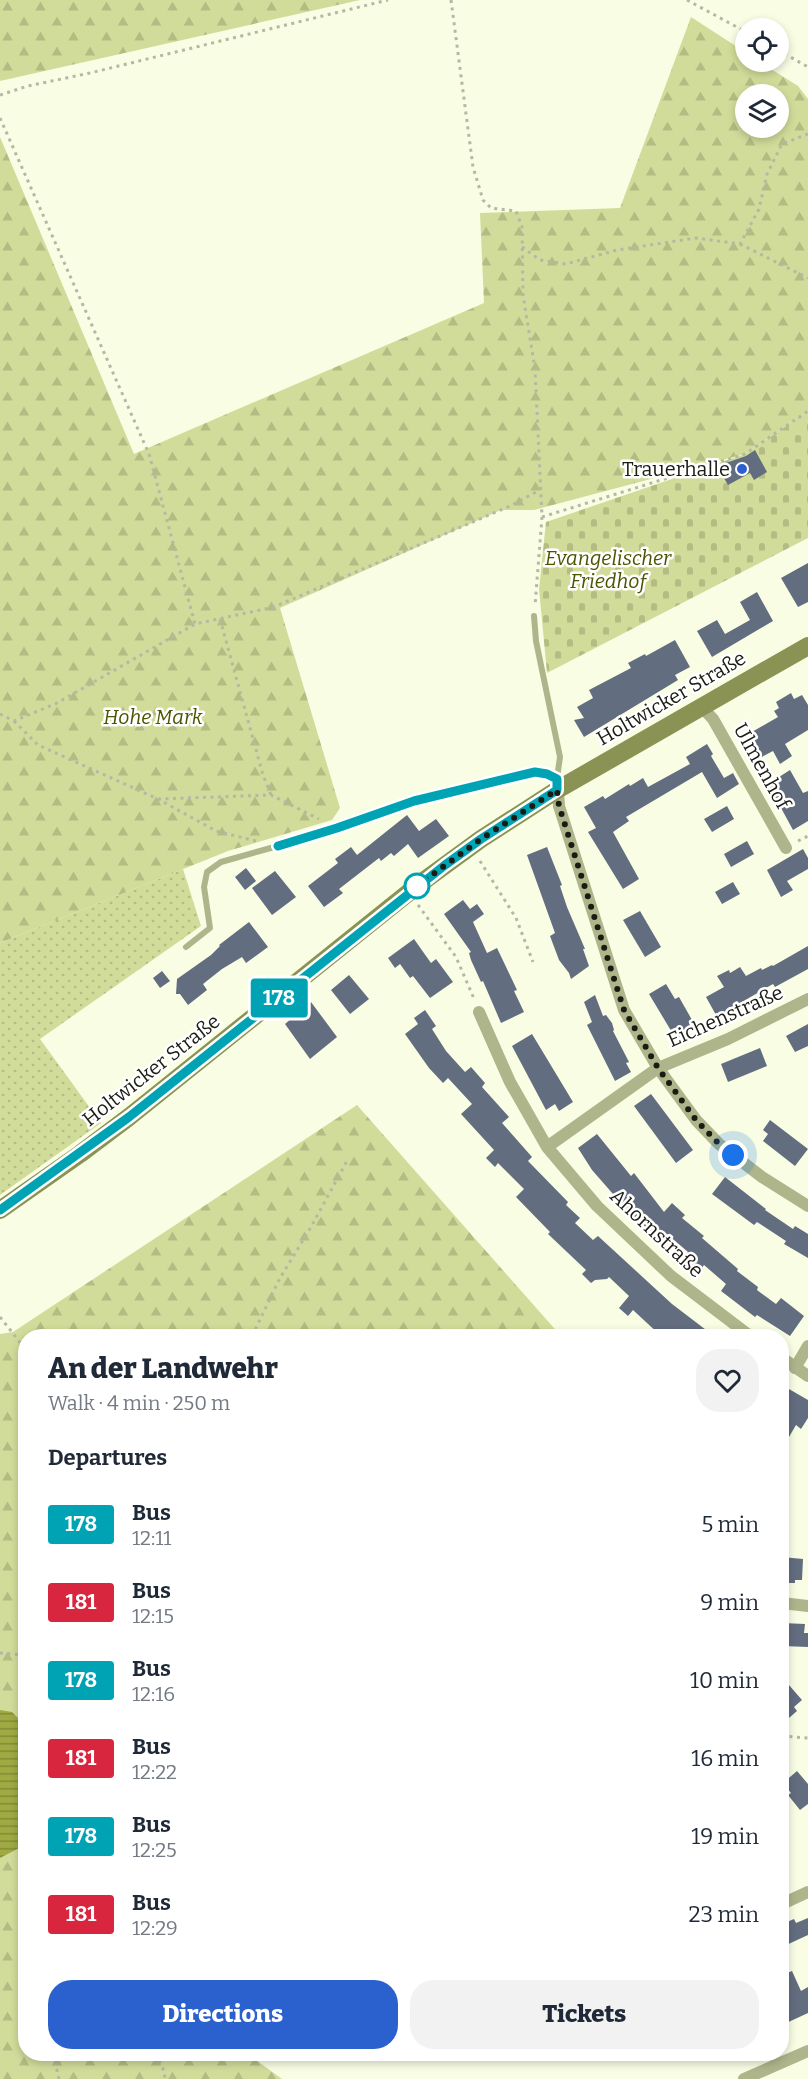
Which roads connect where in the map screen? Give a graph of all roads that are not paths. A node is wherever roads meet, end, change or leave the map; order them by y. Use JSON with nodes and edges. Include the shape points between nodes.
{"nodes":[{"id":1,"x":534,"y":616,"type":"road end"},
{"id":2,"x":808,"y":646,"type":"edge"},
{"id":3,"x":701,"y":706,"type":"junction"},
{"id":4,"x":557,"y":785,"type":"junction"},
{"id":5,"x":278,"y":846,"type":"joint"},
{"id":6,"x":786,"y":848,"type":"dead end"},
{"id":7,"x":186,"y":947,"type":"dead end"},
{"id":8,"x":808,"y":999,"type":"edge"},
{"id":9,"x":479,"y":1012,"type":"road end"},
{"id":10,"x":658,"y":1068,"type":"junction"},
{"id":11,"x":547,"y":1147,"type":"junction"},
{"id":12,"x":808,"y":1206,"type":"edge"},
{"id":13,"x":0,"y":1210,"type":"edge"},
{"id":14,"x":741,"y":1329,"type":"edge"},
{"id":15,"x":808,"y":1346,"type":"edge"},
{"id":16,"x":789,"y":1363,"type":"edge"},
{"id":17,"x":795,"y":1368,"type":"junction"},
{"id":18,"x":808,"y":1376,"type":"edge"},
{"id":19,"x":789,"y":1604,"type":"edge"},
{"id":20,"x":808,"y":1606,"type":"edge"},
{"id":21,"x":808,"y":1892,"type":"edge"},
{"id":22,"x":789,"y":1901,"type":"edge"},
{"id":23,"x":808,"y":2051,"type":"edge"},
{"id":24,"x":789,"y":2059,"type":"edge"},
{"id":25,"x":785,"y":2061,"type":"edge"},
{"id":26,"x":744,"y":2079,"type":"edge"}],
"edges":[{"from":1,"to":4,"type":"lane","via":[[561,757]]},
{"from":2,"to":3,"type":"street","name":"Holtwicker Straße"},
{"from":3,"to":4,"type":"street","name":"Holtwicker Straße"},
{"from":3,"to":6,"type":"street","name":"Ulmenhof","via":[[713,719]]},
{"from":4,"to":5,"type":"street","via":[[547,774],[535,772],[414,801]]},
{"from":4,"to":10,"type":"street","via":[[559,806],[624,1010]]},
{"from":4,"to":13,"type":"street","name":"Holtwicker Straße","via":[[450,861],[129,1117]]},
{"from":5,"to":7,"type":"lane","via":[[220,862],[207,872],[204,887],[210,928]]},
{"from":8,"to":10,"type":"street","name":"Eichenstraße"},
{"from":9,"to":11,"type":"street","name":"Ahornstraße","via":[[510,1082]]},
{"from":10,"to":11,"type":"street"},
{"from":10,"to":12,"type":"street","via":[[719,1144]]},
{"from":11,"to":14,"type":"street","name":"Ahornstraße","via":[[597,1206],[663,1268]]},
{"from":15,"to":17,"type":"street"},
{"from":16,"to":17,"type":"street"},
{"from":17,"to":18,"type":"street"},
{"from":19,"to":20,"type":"street"},
{"from":21,"to":22,"type":"street"},
{"from":23,"to":24,"type":"street"},
{"from":25,"to":26,"type":"street"}]}
